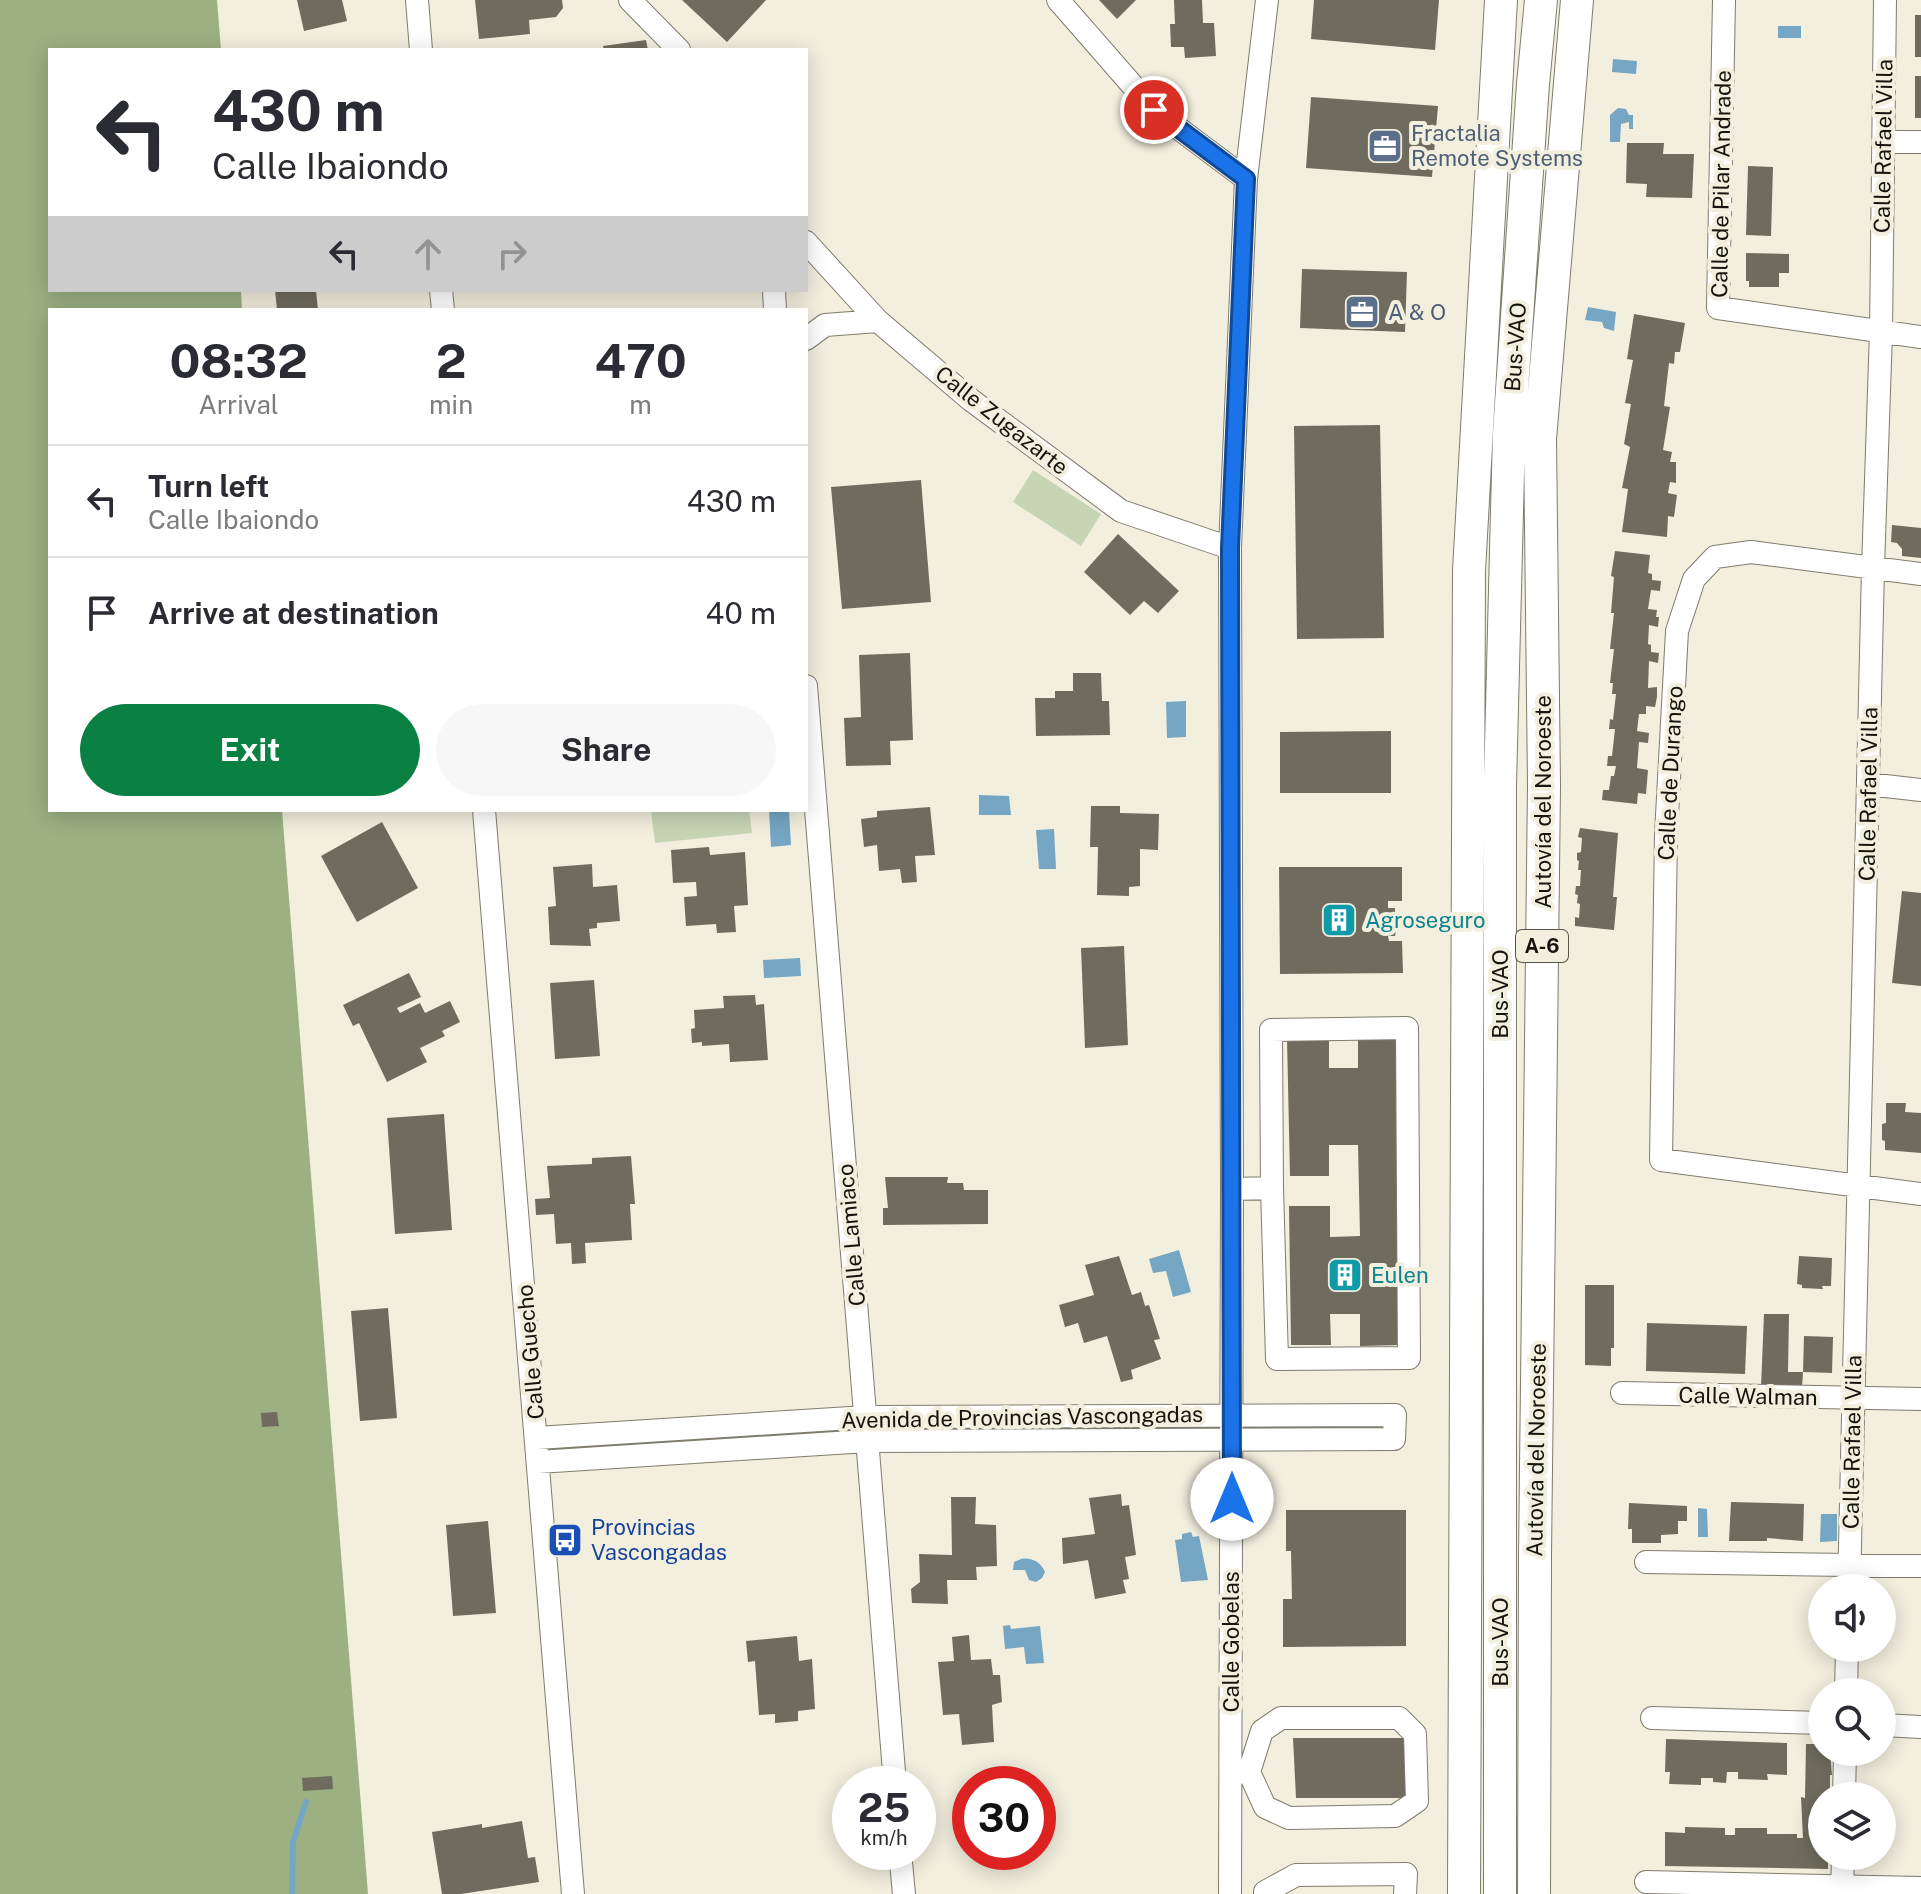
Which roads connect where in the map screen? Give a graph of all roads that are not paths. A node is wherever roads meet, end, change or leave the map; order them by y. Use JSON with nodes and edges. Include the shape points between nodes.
{"nodes":[{"id":1,"x":417,"y":0,"type":"edge"},
{"id":2,"x":630,"y":0,"type":"edge"},
{"id":3,"x":1058,"y":0,"type":"edge"},
{"id":4,"x":1267,"y":0,"type":"edge"},
{"id":5,"x":1501,"y":0,"type":"edge"},
{"id":6,"x":1541,"y":0,"type":"edge"},
{"id":7,"x":1577,"y":0,"type":"edge"},
{"id":8,"x":1724,"y":0,"type":"edge"},
{"id":9,"x":1885,"y":0,"type":"edge"},
{"id":10,"x":421,"y":48,"type":"edge"},
{"id":11,"x":677,"y":48,"type":"edge"},
{"id":12,"x":1883,"y":142,"type":"junction"},
{"id":13,"x":1921,"y":142,"type":"edge"},
{"id":14,"x":1246,"y":179,"type":"junction"},
{"id":15,"x":808,"y":244,"type":"edge"},
{"id":16,"x":878,"y":321,"type":"junction"},
{"id":17,"x":1881,"y":332,"type":"junction"},
{"id":18,"x":1921,"y":337,"type":"edge"},
{"id":19,"x":808,"y":338,"type":"edge"},
{"id":20,"x":1230,"y":548,"type":"junction"},
{"id":21,"x":1873,"y":568,"type":"junction"},
{"id":22,"x":1921,"y":574,"type":"edge"},
{"id":23,"x":808,"y":710,"type":"edge"},
{"id":24,"x":1868,"y":784,"type":"junction"},
{"id":25,"x":1921,"y":790,"type":"edge"},
{"id":26,"x":484,"y":812,"type":"edge"},
{"id":27,"x":1859,"y":1187,"type":"junction"},
{"id":28,"x":1272,"y":1188,"type":"junction"},
{"id":29,"x":1232,"y":1189,"type":"junction"},
{"id":30,"x":1921,"y":1194,"type":"edge"},
{"id":31,"x":1622,"y":1393,"type":"dead end"},
{"id":32,"x":1853,"y":1398,"type":"junction"},
{"id":33,"x":1921,"y":1399,"type":"edge"},
{"id":34,"x":1232,"y":1414,"type":"junction"},
{"id":35,"x":866,"y":1417,"type":"junction"},
{"id":36,"x":537,"y":1438,"type":"junction"},
{"id":37,"x":1232,"y":1438,"type":"junction"},
{"id":38,"x":867,"y":1441,"type":"junction"},
{"id":39,"x":538,"y":1462,"type":"junction"},
{"id":40,"x":1646,"y":1562,"type":"dead end"},
{"id":41,"x":1849,"y":1565,"type":"junction"},
{"id":42,"x":1921,"y":1566,"type":"edge"},
{"id":43,"x":1849,"y":1574,"type":"edge"},
{"id":44,"x":1652,"y":1718,"type":"dead end"},
{"id":45,"x":1808,"y":1723,"type":"edge"},
{"id":46,"x":1896,"y":1726,"type":"edge"},
{"id":47,"x":1921,"y":1727,"type":"edge"},
{"id":48,"x":894,"y":1766,"type":"edge"},
{"id":49,"x":1240,"y":1772,"type":"junction"},
{"id":50,"x":902,"y":1870,"type":"edge"},
{"id":51,"x":1843,"y":1870,"type":"edge"},
{"id":52,"x":1646,"y":1882,"type":"dead end"},
{"id":53,"x":1921,"y":1888,"type":"edge"},
{"id":54,"x":1842,"y":1890,"type":"edge"},
{"id":55,"x":573,"y":1894,"type":"edge"},
{"id":56,"x":904,"y":1894,"type":"edge"},
{"id":57,"x":1230,"y":1894,"type":"edge"},
{"id":58,"x":1265,"y":1894,"type":"edge"},
{"id":59,"x":1405,"y":1894,"type":"edge"},
{"id":60,"x":1464,"y":1894,"type":"edge"},
{"id":61,"x":1500,"y":1894,"type":"edge"},
{"id":62,"x":1534,"y":1894,"type":"edge"}],
"edges":[{"from":1,"to":10,"type":"street"},
{"from":2,"to":11,"type":"street"},
{"from":3,"to":14,"type":"street","via":[[1154,110]]},
{"from":4,"to":14,"type":"street","name":"Calle Gobelas"},
{"from":5,"to":60,"type":"highway","via":[[1469,571]]},
{"from":6,"to":61,"type":"highway","name":"Bus-VAO","via":[[1509,433],[1500,785]]},
{"from":7,"to":62,"type":"highway","name":"Autovía del Noroeste","number":"A-6","via":[[1540,439],[1544,785]]},
{"from":8,"to":17,"type":"street","name":"Calle de Pilar Andrade","via":[[1718,308]]},
{"from":9,"to":12,"type":"street","name":"Calle Rafael Villa"},
{"from":12,"to":13,"type":"street"},
{"from":12,"to":17,"type":"street","name":"Calle Rafael Villa"},
{"from":14,"to":20,"type":"street","name":"Calle Gobelas"},
{"from":15,"to":16,"type":"street","name":"Calle Zugazarte"},
{"from":16,"to":19,"type":"street","via":[[825,325]]},
{"from":16,"to":20,"type":"street","name":"Calle Zugazarte","via":[[971,400],[1121,511]]},
{"from":17,"to":18,"type":"street","name":"Calle de Pilar Andrade"},
{"from":17,"to":21,"type":"street","name":"Calle Rafael Villa"},
{"from":20,"to":29,"type":"street","name":"Calle Gobelas"},
{"from":21,"to":22,"type":"street","name":"Calle de Durango"},
{"from":21,"to":24,"type":"street","name":"Calle Rafael Villa"},
{"from":21,"to":27,"type":"street","name":"Calle de Durango","via":[[1751,552],[1715,557],[1694,579],[1677,631],[1666,834],[1661,1160]]},
{"from":23,"to":35,"type":"street","name":"Calle Lamiaco"},
{"from":24,"to":25,"type":"street"},
{"from":24,"to":27,"type":"street","name":"Calle Rafael Villa"},
{"from":26,"to":36,"type":"street","name":"Calle Guecho"},
{"from":27,"to":30,"type":"street"},
{"from":27,"to":32,"type":"street","name":"Calle Rafael Villa"},
{"from":28,"to":28,"type":"street","via":[[1271,1030],[1407,1028],[1409,1358],[1277,1359]]},
{"from":28,"to":29,"type":"street"},
{"from":29,"to":34,"type":"street","name":"Calle Gobelas"},
{"from":31,"to":32,"type":"street","name":"Calle Walman"},
{"from":32,"to":33,"type":"street","name":"Calle Walman"},
{"from":32,"to":41,"type":"street","name":"Calle Rafael Villa"},
{"from":34,"to":35,"type":"street","name":"Avenida de Provincias Vascongadas"},
{"from":34,"to":37,"type":"street","name":"Calle Gobelas"},
{"from":34,"to":37,"type":"street","name":"Avenida de Provincias Vascongadas","via":[[1395,1415],[1395,1427],[1394,1439]]},
{"from":35,"to":36,"type":"street","name":"Avenida de Provincias Vascongadas"},
{"from":35,"to":38,"type":"street","name":"Calle Lamiaco"},
{"from":36,"to":39,"type":"street","name":"Calle Guecho"},
{"from":37,"to":38,"type":"street","name":"Avenida de Provincias Vascongadas"},
{"from":37,"to":49,"type":"street","name":"Calle Gobelas"},
{"from":38,"to":39,"type":"street","name":"Avenida de Provincias Vascongadas"},
{"from":38,"to":48,"type":"street","name":"Calle Lamiaco"},
{"from":39,"to":55,"type":"street","name":"Calle Guecho"},
{"from":40,"to":41,"type":"street"},
{"from":41,"to":42,"type":"street"},
{"from":41,"to":43,"type":"street","name":"Calle Rafael Villa"},
{"from":44,"to":45,"type":"street"},
{"from":46,"to":47,"type":"street"},
{"from":49,"to":49,"type":"street","via":[[1262,1731],[1281,1718],[1399,1718],[1415,1734],[1417,1801],[1395,1816],[1289,1818],[1265,1807]]},
{"from":49,"to":57,"type":"street","name":"Calle Gobelas"},
{"from":50,"to":56,"type":"street"},
{"from":51,"to":54,"type":"street"},
{"from":52,"to":54,"type":"street"},
{"from":53,"to":54,"type":"street"},
{"from":58,"to":59,"type":"street","via":[[1296,1875],[1406,1874]]}]}
